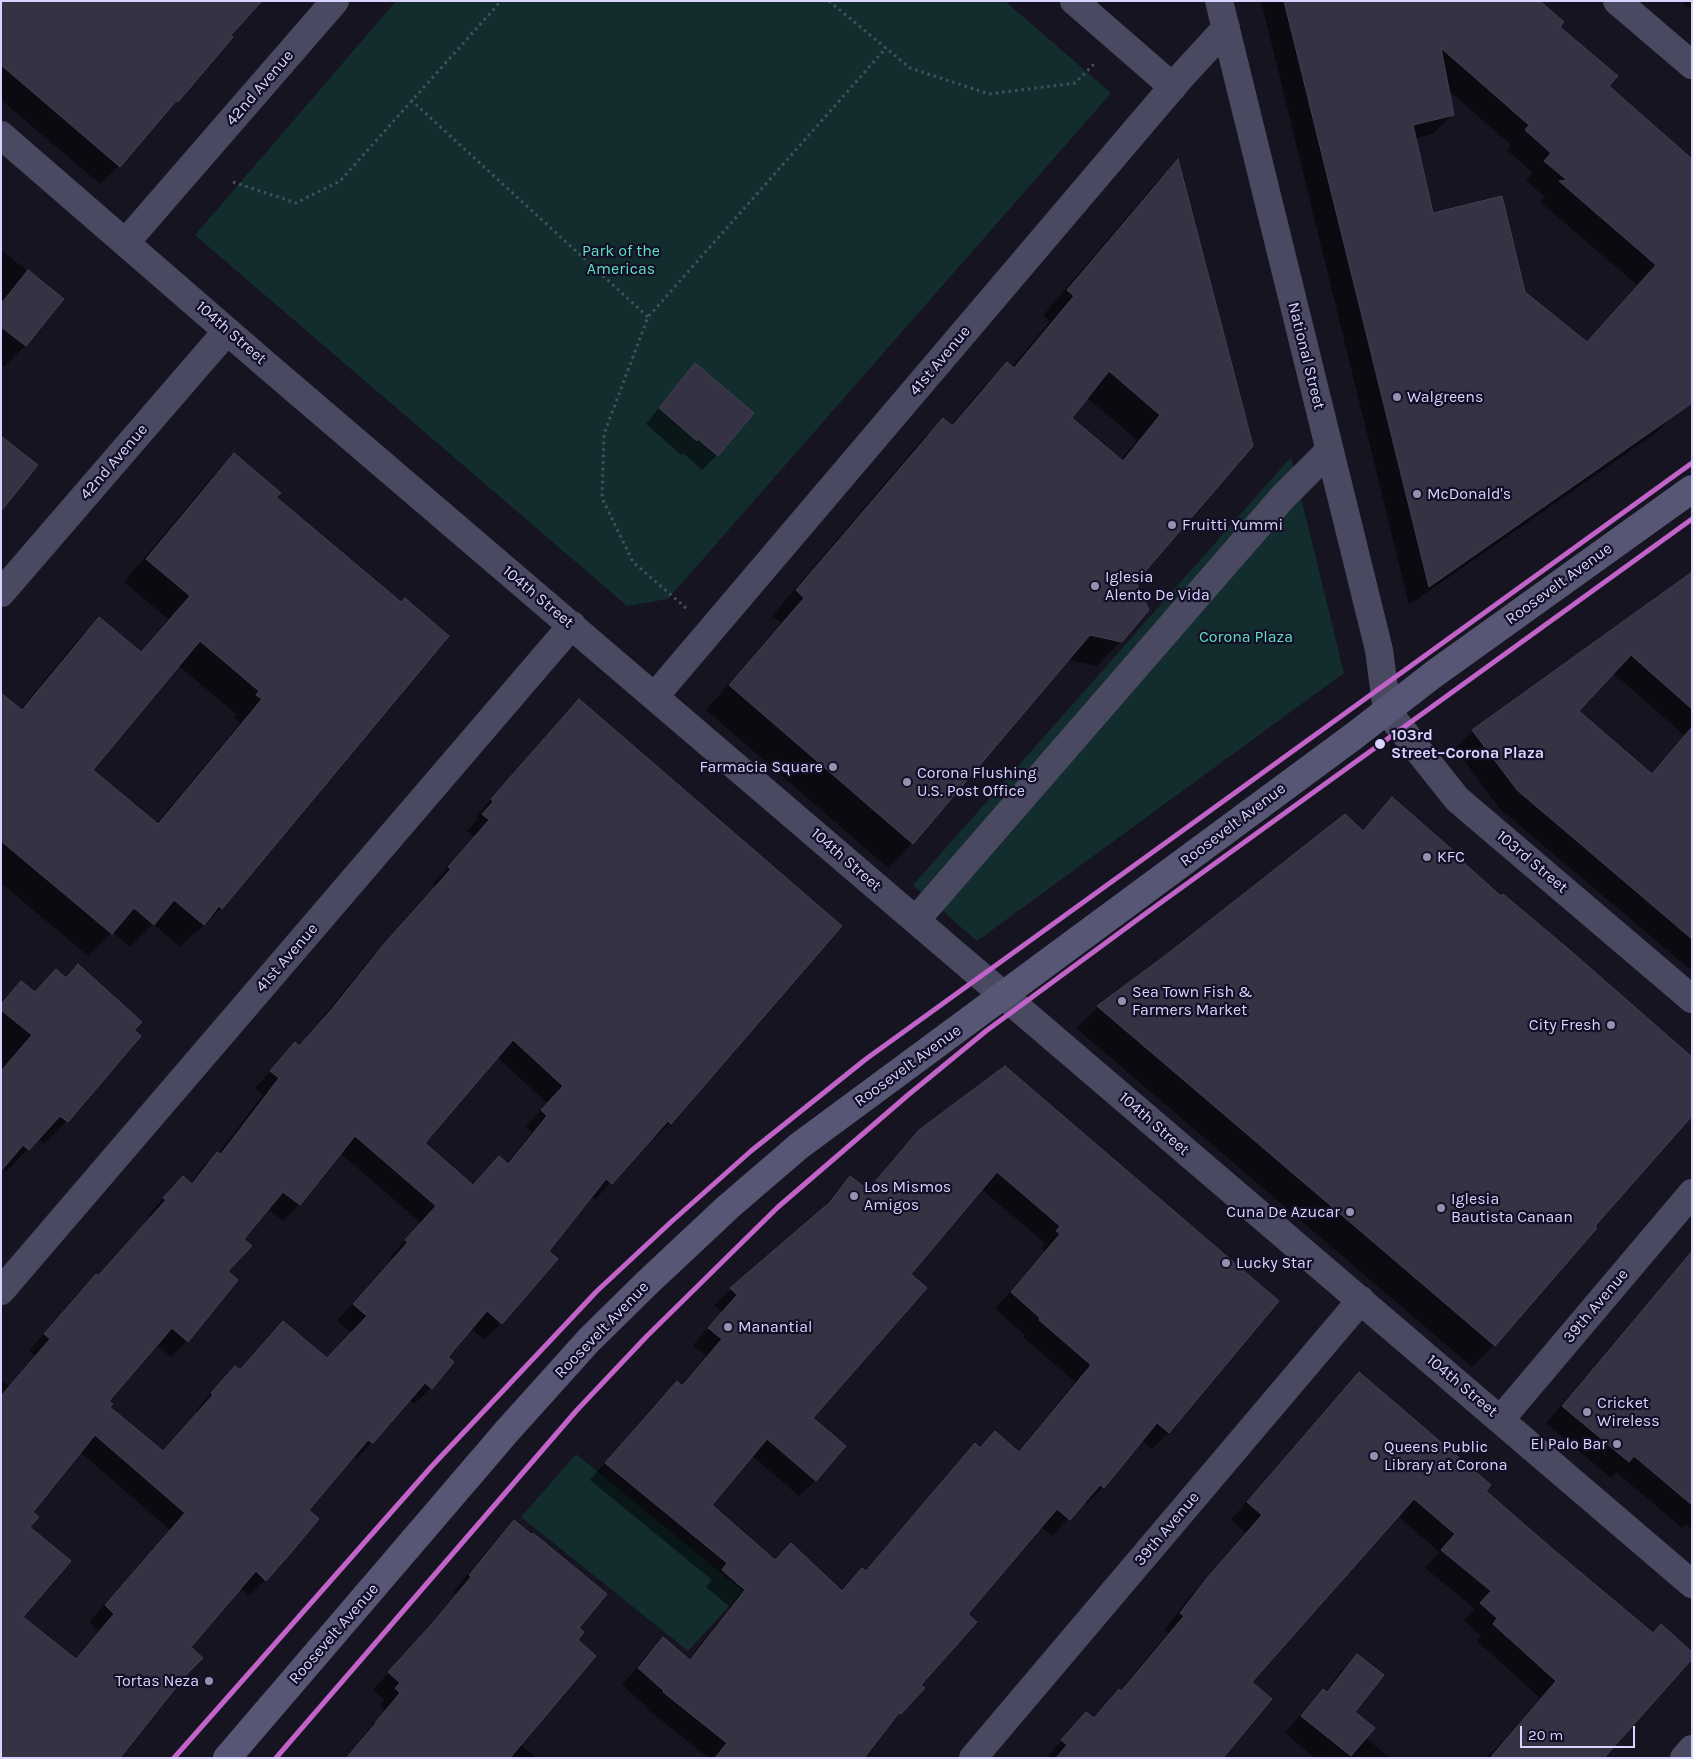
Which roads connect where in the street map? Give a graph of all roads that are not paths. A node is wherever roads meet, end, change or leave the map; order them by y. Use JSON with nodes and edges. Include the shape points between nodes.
{"nodes":[{"id":1,"x":335,"y":1,"type":"edge"},
{"id":2,"x":1074,"y":1,"type":"edge"},
{"id":3,"x":1219,"y":1,"type":"edge"},
{"id":4,"x":1617,"y":1,"type":"edge"},
{"id":5,"x":1226,"y":28,"type":"junction"},
{"id":6,"x":1692,"y":65,"type":"edge"},
{"id":7,"x":1173,"y":87,"type":"junction"},
{"id":8,"x":1,"y":135,"type":"edge"},
{"id":9,"x":126,"y":242,"type":"junction"},
{"id":10,"x":227,"y":331,"type":"junction"},
{"id":11,"x":1329,"y":451,"type":"junction"},
{"id":12,"x":1692,"y":489,"type":"edge"},
{"id":13,"x":1,"y":593,"type":"edge"},
{"id":14,"x":572,"y":625,"type":"junction"},
{"id":15,"x":655,"y":696,"type":"junction"},
{"id":16,"x":1387,"y":711,"type":"junction"},
{"id":17,"x":916,"y":920,"type":"junction"},
{"id":18,"x":1004,"y":995,"type":"junction"},
{"id":19,"x":1692,"y":999,"type":"edge"},
{"id":20,"x":1692,"y":1193,"type":"edge"},
{"id":21,"x":1,"y":1292,"type":"edge"},
{"id":22,"x":1361,"y":1300,"type":"junction"},
{"id":23,"x":1501,"y":1419,"type":"junction"},
{"id":24,"x":1692,"y":1584,"type":"edge"},
{"id":25,"x":1692,"y":1749,"type":"edge"},
{"id":26,"x":227,"y":1758,"type":"edge"},
{"id":27,"x":973,"y":1758,"type":"edge"},
{"id":28,"x":1684,"y":1758,"type":"edge"}],
"edges":[{"from":1,"to":9,"type":"street","name":"42nd Avenue"},
{"from":2,"to":7,"type":"street"},
{"from":3,"to":5,"type":"street","name":"National Street"},
{"from":4,"to":6,"type":"street"},
{"from":5,"to":7,"type":"street","name":"41st Avenue"},
{"from":5,"to":11,"type":"street","name":"National Street"},
{"from":7,"to":15,"type":"street","name":"41st Avenue"},
{"from":8,"to":9,"type":"street","name":"104th Street"},
{"from":9,"to":10,"type":"street","name":"104th Street"},
{"from":10,"to":13,"type":"street","name":"42nd Avenue"},
{"from":10,"to":14,"type":"street","name":"104th Street"},
{"from":11,"to":16,"type":"street","name":"National Street","via":[[1379,650]]},
{"from":11,"to":17,"type":"street","via":[[1283,498]]},
{"from":12,"to":16,"type":"main road","name":"Roosevelt Avenue"},
{"from":14,"to":15,"type":"street","name":"104th Street"},
{"from":14,"to":21,"type":"street","name":"41st Avenue"},
{"from":15,"to":17,"type":"street","name":"104th Street"},
{"from":16,"to":18,"type":"main road","name":"Roosevelt Avenue"},
{"from":16,"to":19,"type":"street","name":"103rd Street","via":[[1458,799]]},
{"from":17,"to":18,"type":"street","name":"104th Street"},
{"from":18,"to":22,"type":"street","name":"104th Street"},
{"from":18,"to":26,"type":"main road","name":"Roosevelt Avenue","via":[[799,1146],[728,1207],[589,1340]]},
{"from":20,"to":23,"type":"street","name":"39th Avenue"},
{"from":22,"to":23,"type":"street","name":"104th Street"},
{"from":22,"to":27,"type":"street","name":"39th Avenue"},
{"from":23,"to":24,"type":"street","name":"104th Street"},
{"from":25,"to":28,"type":"street"}]}
